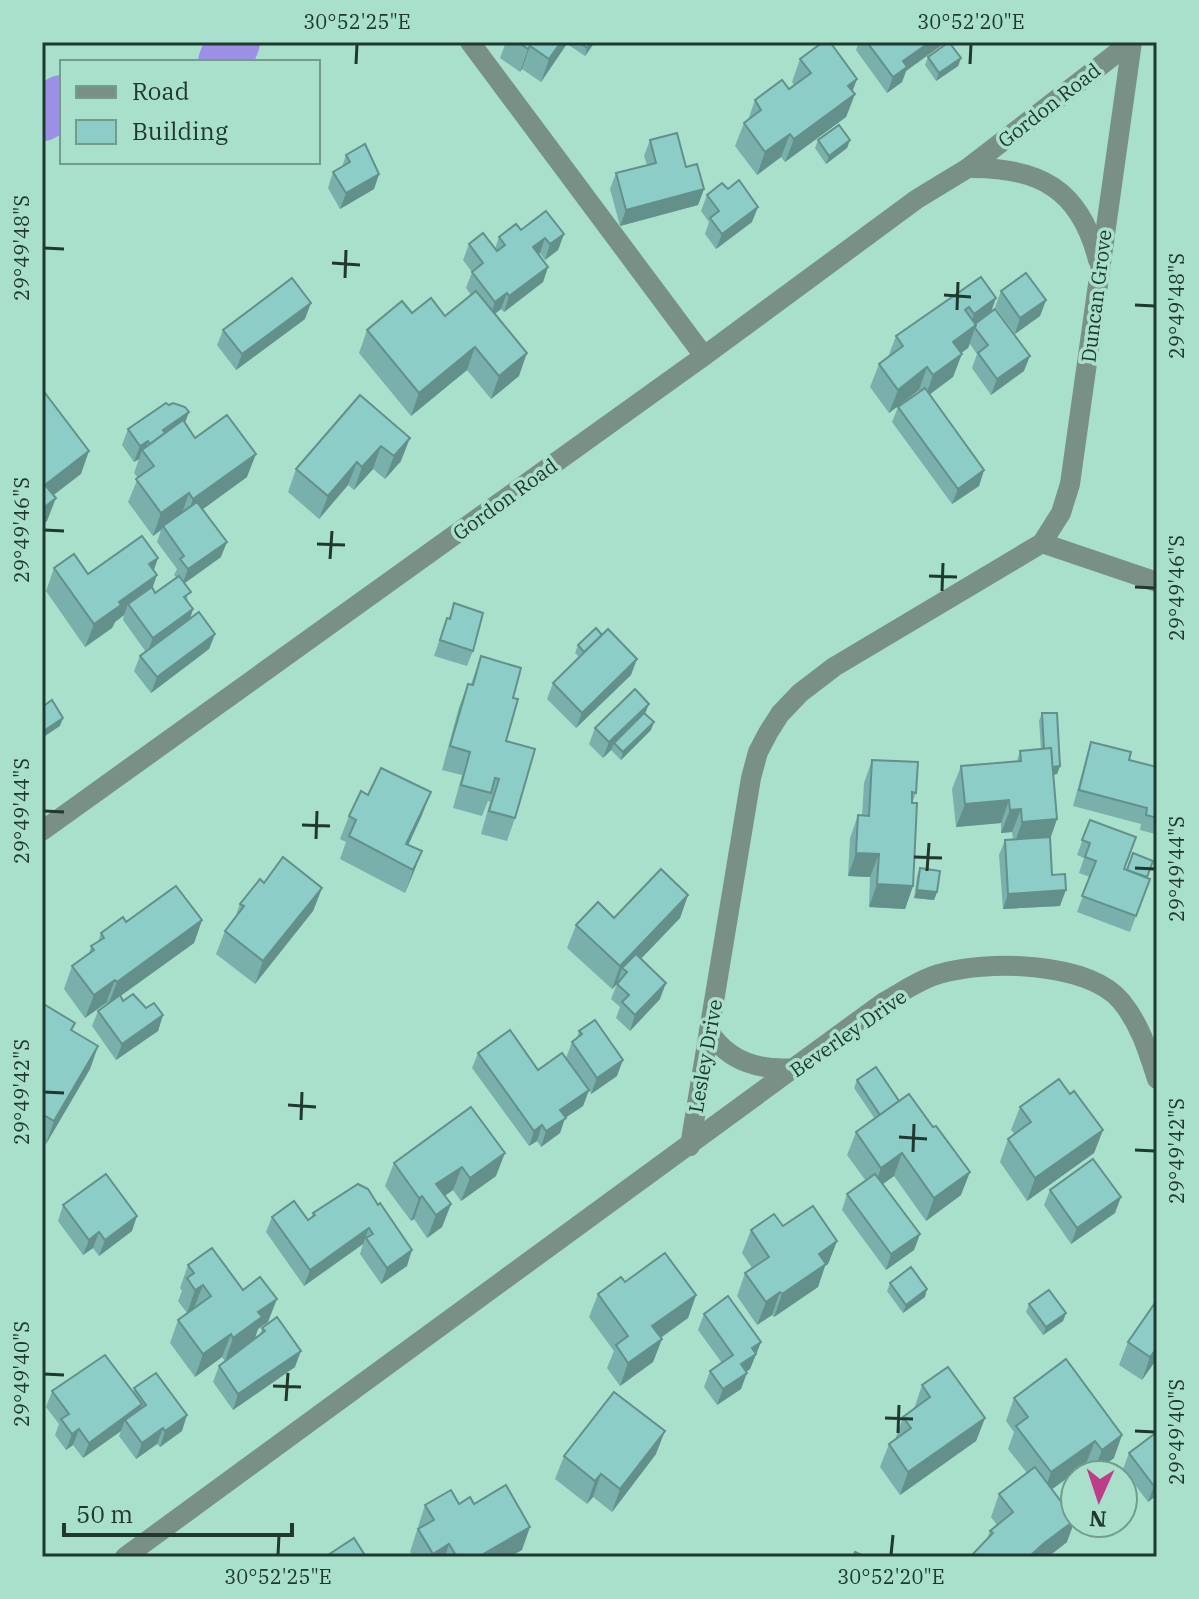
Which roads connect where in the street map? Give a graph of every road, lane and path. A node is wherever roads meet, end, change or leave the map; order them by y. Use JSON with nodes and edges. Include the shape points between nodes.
{"nodes":[{"id":1,"x":470,"y":42,"type":"edge"},
{"id":2,"x":1132,"y":42,"type":"edge"},
{"id":3,"x":968,"y":168,"type":"junction"},
{"id":4,"x":1101,"y":272,"type":"junction"},
{"id":5,"x":704,"y":356,"type":"junction"},
{"id":6,"x":1042,"y":543,"type":"junction"},
{"id":7,"x":1157,"y":582,"type":"edge"},
{"id":8,"x":42,"y":831,"type":"edge"},
{"id":9,"x":709,"y":1031,"type":"junction"},
{"id":10,"x":796,"y":1068,"type":"junction"},
{"id":11,"x":1157,"y":1079,"type":"edge"},
{"id":12,"x":690,"y":1146,"type":"junction"},
{"id":13,"x":125,"y":1557,"type":"edge"}],
"edges":[{"from":1,"to":5,"type":"street"},
{"from":2,"to":3,"type":"street","name":"Gordon Road"},
{"from":2,"to":4,"type":"street","name":"Duncan Grove"},
{"from":3,"to":4,"type":"street","name":"Gordon Road","via":[[1034,174],[1057,188],[1078,212]]},
{"from":3,"to":5,"type":"street","name":"Gordon Road","via":[[917,199]]},
{"from":4,"to":6,"type":"street","name":"Duncan Grove","via":[[1070,484],[1061,513]]},
{"from":5,"to":8,"type":"street","name":"Gordon Road"},
{"from":6,"to":7,"type":"street"},
{"from":6,"to":9,"type":"street","name":"Lesley Drive","via":[[834,667],[780,714],[758,752],[751,778]]},
{"from":9,"to":10,"type":"street","via":[[717,1045],[745,1062]]},
{"from":9,"to":12,"type":"street","name":"Lesley Drive"},
{"from":10,"to":11,"type":"street","name":"Beverley Drive","via":[[884,1002],[938,974],[1043,966],[1088,979],[1119,999],[1145,1039]]},
{"from":10,"to":12,"type":"street","name":"Beverley Drive"},
{"from":12,"to":13,"type":"street"}]}
